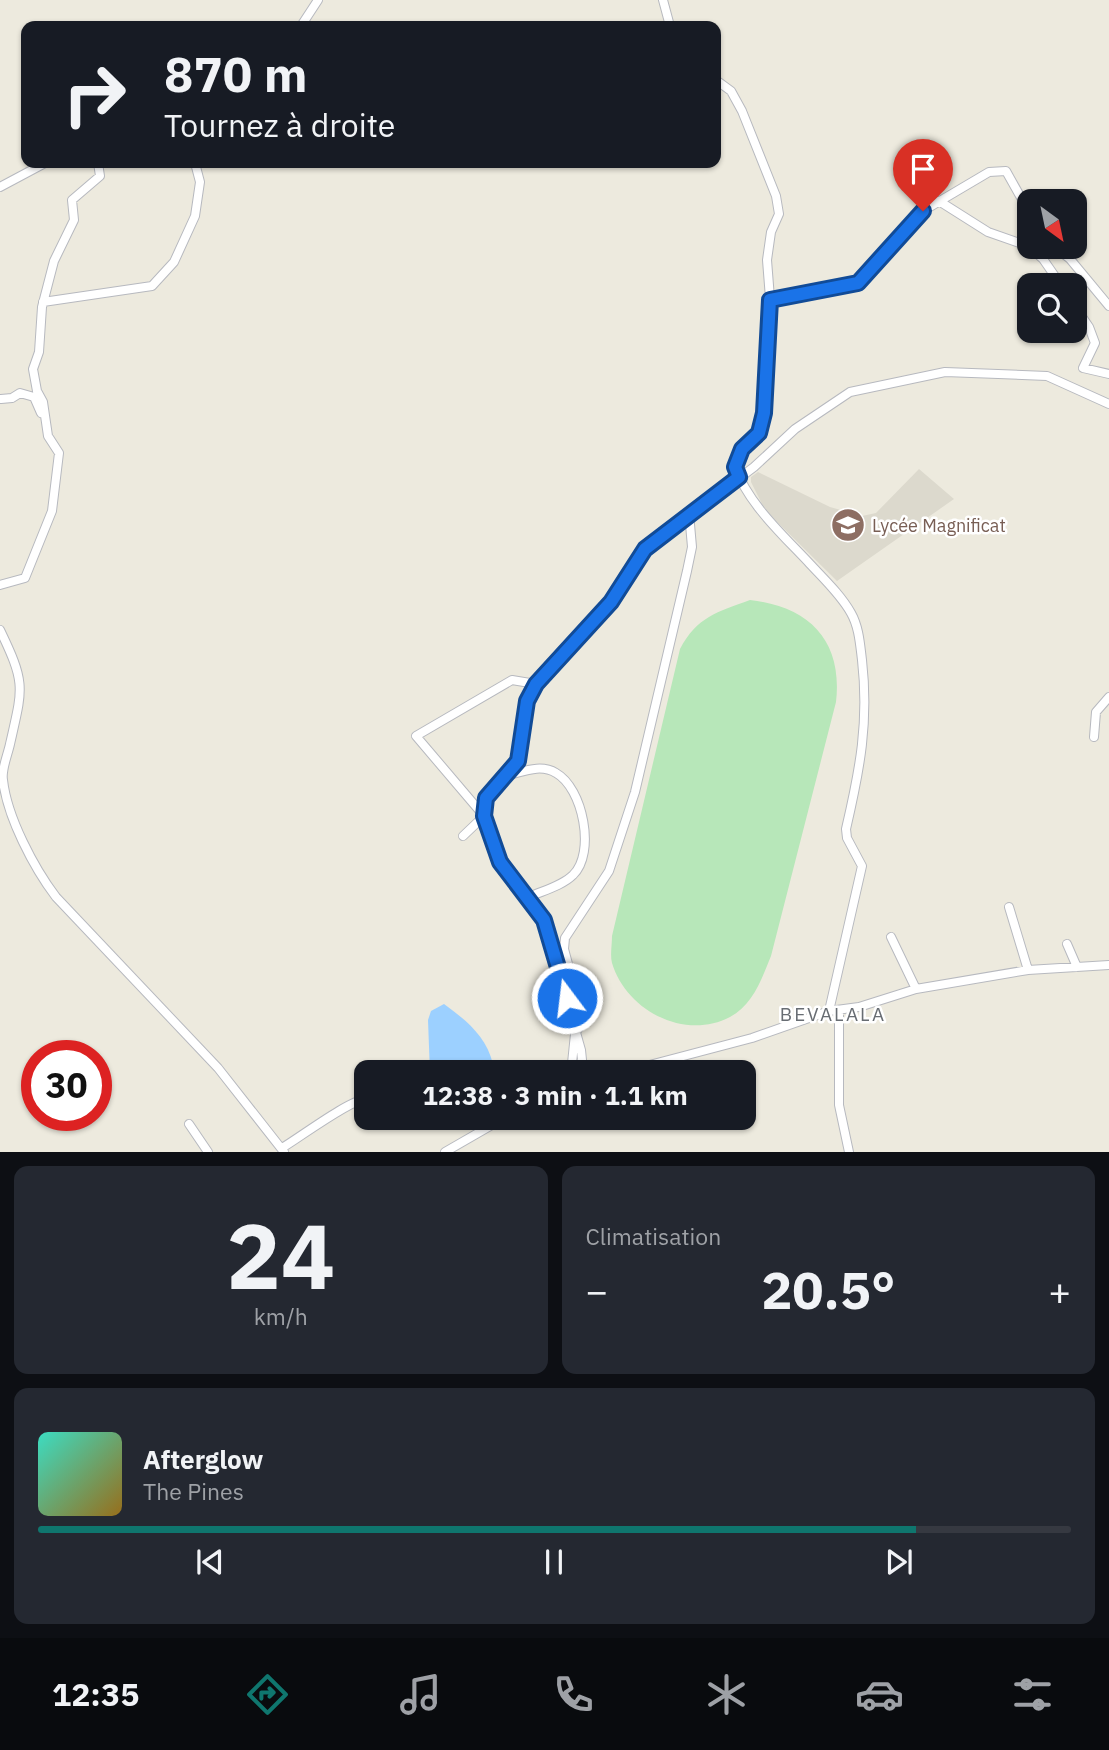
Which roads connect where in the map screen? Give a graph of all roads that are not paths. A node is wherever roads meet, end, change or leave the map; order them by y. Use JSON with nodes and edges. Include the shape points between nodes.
{"nodes":[{"id":1,"x":318,"y":0,"type":"edge"},
{"id":2,"x":663,"y":0,"type":"edge"},
{"id":3,"x":303,"y":21,"type":"edge"},
{"id":4,"x":669,"y":21,"type":"edge"},
{"id":5,"x":721,"y":84,"type":"edge"},
{"id":6,"x":36,"y":168,"type":"edge"},
{"id":7,"x":99,"y":168,"type":"edge"},
{"id":8,"x":196,"y":168,"type":"edge"},
{"id":9,"x":0,"y":187,"type":"edge"},
{"id":10,"x":1017,"y":190,"type":"edge"},
{"id":11,"x":939,"y":201,"type":"junction"},
{"id":12,"x":1070,"y":259,"type":"edge"},
{"id":13,"x":1053,"y":273,"type":"edge"},
{"id":14,"x":770,"y":300,"type":"junction"},
{"id":15,"x":43,"y":302,"type":"junction"},
{"id":16,"x":1109,"y":306,"type":"edge"},
{"id":17,"x":1087,"y":324,"type":"edge"},
{"id":18,"x":1109,"y":374,"type":"edge"},
{"id":19,"x":1,"y":399,"type":"edge"},
{"id":20,"x":1109,"y":404,"type":"edge"},
{"id":21,"x":43,"y":417,"type":"junction"},
{"id":22,"x":739,"y":477,"type":"junction"},
{"id":23,"x":689,"y":513,"type":"junction"},
{"id":24,"x":0,"y":585,"type":"edge"},
{"id":25,"x":0,"y":630,"type":"edge"},
{"id":26,"x":536,"y":684,"type":"junction"},
{"id":27,"x":1109,"y":697,"type":"edge"},
{"id":28,"x":1094,"y":737,"type":"dead end"},
{"id":29,"x":509,"y":775,"type":"junction"},
{"id":30,"x":1,"y":780,"type":"edge"},
{"id":31,"x":484,"y":816,"type":"junction"},
{"id":32,"x":463,"y":836,"type":"dead end"},
{"id":33,"x":529,"y":897,"type":"junction"},
{"id":34,"x":1009,"y":907,"type":"dead end"},
{"id":35,"x":891,"y":937,"type":"dead end"},
{"id":36,"x":1067,"y":944,"type":"dead end"},
{"id":37,"x":1109,"y":965,"type":"edge"},
{"id":38,"x":1077,"y":967,"type":"junction"},
{"id":39,"x":1028,"y":970,"type":"junction"},
{"id":40,"x":916,"y":989,"type":"junction"},
{"id":41,"x":834,"y":1011,"type":"junction"},
{"id":42,"x":575,"y":1030,"type":"junction"},
{"id":43,"x":574,"y":1060,"type":"edge"},
{"id":44,"x":668,"y":1060,"type":"edge"},
{"id":45,"x":354,"y":1100,"type":"edge"},
{"id":46,"x":189,"y":1124,"type":"dead end"},
{"id":47,"x":483,"y":1130,"type":"edge"},
{"id":48,"x":283,"y":1150,"type":"edge"},
{"id":49,"x":208,"y":1152,"type":"edge"},
{"id":50,"x":445,"y":1152,"type":"edge"},
{"id":51,"x":849,"y":1152,"type":"edge"}],
"edges":[{"from":1,"to":3,"type":"street"},
{"from":2,"to":4,"type":"street"},
{"from":5,"to":14,"type":"street","via":[[742,111],[776,196],[779,215],[767,260]]},
{"from":6,"to":9,"type":"street"},
{"from":7,"to":15,"type":"street","via":[[100,176],[72,200],[74,220],[54,261]]},
{"from":8,"to":15,"type":"street","via":[[200,182],[195,216],[174,262],[152,286]]},
{"from":10,"to":11,"type":"street","via":[[1006,170],[989,172]]},
{"from":11,"to":13,"type":"street","via":[[988,232],[1028,246]]},
{"from":11,"to":14,"type":"street","via":[[923,211],[858,283]]},
{"from":12,"to":16,"type":"street"},
{"from":14,"to":22,"type":"street","via":[[764,413],[759,433],[742,449],[735,467]]},
{"from":15,"to":21,"type":"street","via":[[33,369]]},
{"from":17,"to":18,"type":"street","via":[[1095,343],[1083,368]]},
{"from":19,"to":21,"type":"street","via":[[20,393],[34,397]]},
{"from":20,"to":22,"type":"street","via":[[1047,376],[945,372],[850,392],[795,429]]},
{"from":21,"to":24,"type":"street","via":[[59,453],[52,511],[25,579]]},
{"from":22,"to":23,"type":"street"},
{"from":22,"to":41,"type":"street","via":[[781,534],[831,585],[858,632],[865,727],[846,829],[862,866]]},
{"from":23,"to":26,"type":"street","via":[[645,549],[611,602]]},
{"from":23,"to":42,"type":"street","via":[[692,547],[635,792],[602,886],[565,938],[582,1016]]},
{"from":25,"to":30,"type":"street","via":[[19,670],[21,687]]},
{"from":26,"to":29,"type":"street","via":[[527,701],[518,761]]},
{"from":26,"to":31,"type":"street","via":[[512,680],[416,736]]},
{"from":27,"to":28,"type":"street","via":[[1096,712]]},
{"from":29,"to":31,"type":"street","via":[[486,798]]},
{"from":29,"to":33,"type":"street","via":[[536,767],[557,773],[573,794],[586,830],[583,857],[572,876]]},
{"from":30,"to":48,"type":"street","via":[[36,870],[56,897],[218,1068]]},
{"from":31,"to":32,"type":"street"},
{"from":31,"to":33,"type":"street","via":[[500,862]]},
{"from":33,"to":42,"type":"street","via":[[551,937]]},
{"from":34,"to":39,"type":"street"},
{"from":35,"to":40,"type":"street"},
{"from":36,"to":38,"type":"street"},
{"from":37,"to":38,"type":"street"},
{"from":38,"to":39,"type":"street"},
{"from":39,"to":40,"type":"street"},
{"from":40,"to":41,"type":"street"},
{"from":41,"to":44,"type":"street"},
{"from":41,"to":51,"type":"street","via":[[839,1105]]},
{"from":42,"to":43,"type":"street"},
{"from":45,"to":48,"type":"street"},
{"from":46,"to":49,"type":"street"},
{"from":47,"to":50,"type":"street"}]}
